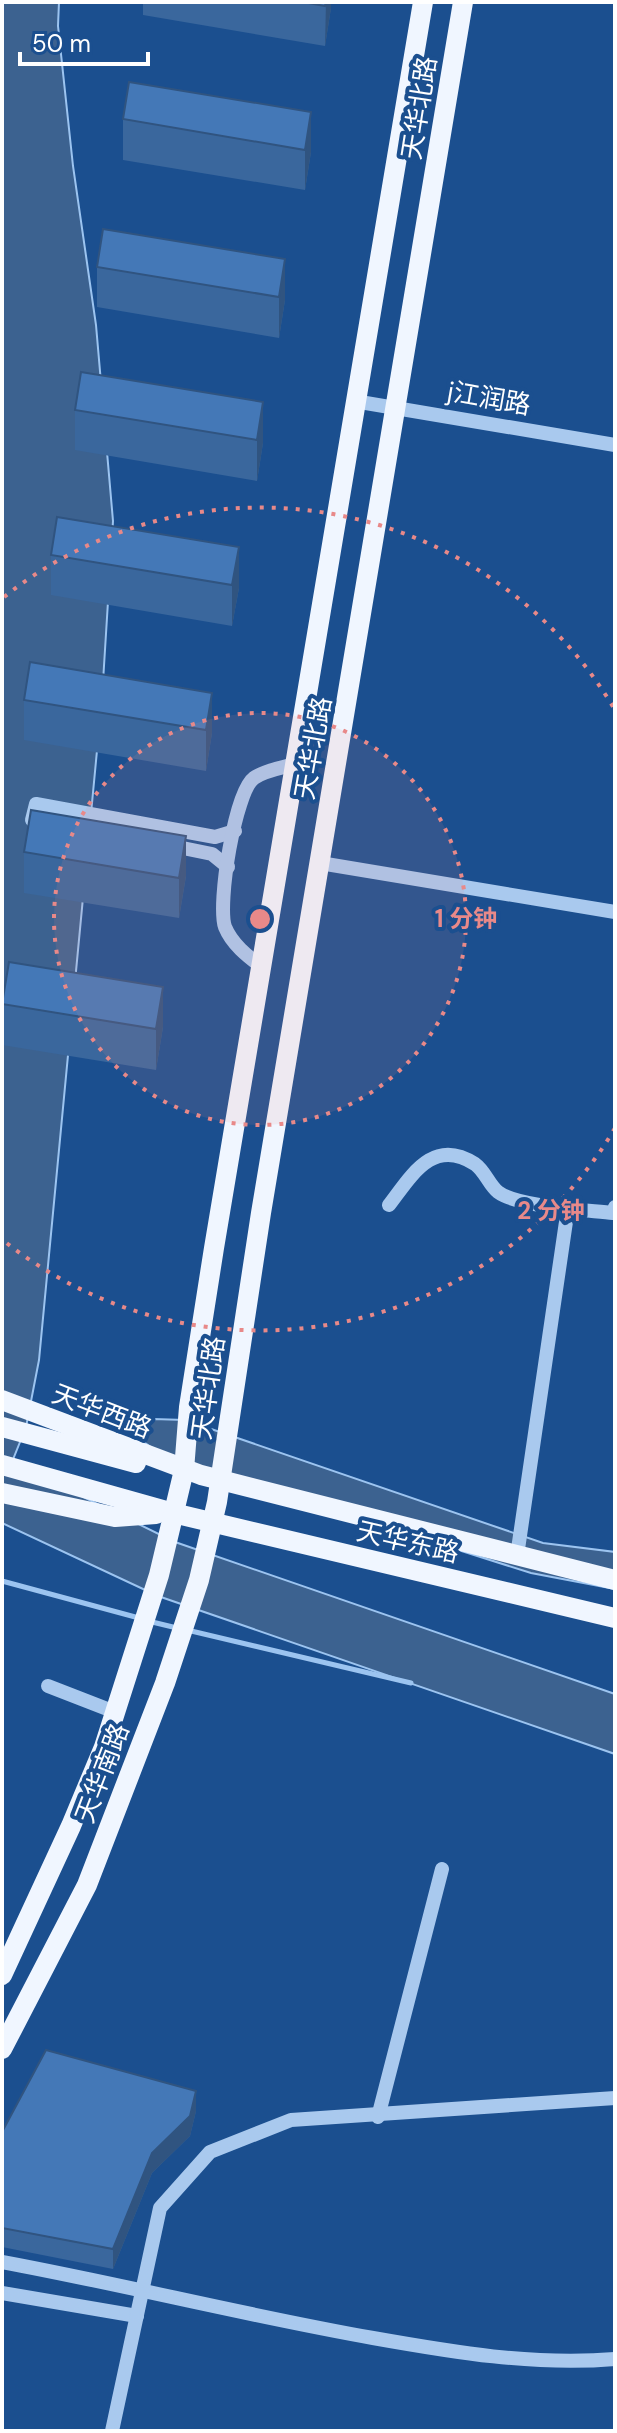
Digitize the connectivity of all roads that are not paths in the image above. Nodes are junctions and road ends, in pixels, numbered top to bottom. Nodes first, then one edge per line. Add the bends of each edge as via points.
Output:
1 (423, 2) edge
2 (463, 2) edge
3 (354, 401) junction
4 (397, 406) junction
5 (615, 445) edge
6 (295, 764) junction
7 (62, 825) edge
8 (235, 831) junction
9 (150, 842) edge
10 (320, 863) junction
11 (228, 867) junction
12 (615, 912) edge
13 (262, 967) junction
14 (389, 1205) dead end
15 (615, 1207) edge
16 (568, 1208) junction
17 (2, 1400) edge
18 (2, 1427) edge
19 (2, 1465) edge
20 (192, 1473) junction
21 (222, 1481) junction
22 (179, 1492) joint
23 (2, 1493) edge
24 (215, 1512) junction
25 (181, 1515) junction
26 (517, 1556) junction
27 (615, 1580) edge
28 (615, 1618) edge
29 (48, 1686) dead end
30 (115, 1712) junction
31 (442, 1869) dead end
32 (2, 1975) edge
33 (2, 2049) edge
34 (615, 2098) edge
35 (378, 2117) junction
36 (2, 2262) edge
37 (143, 2289) junction
38 (2, 2293) edge
39 (137, 2316) junction
40 (615, 2359) edge
41 (112, 2431) edge

1 - 3 main road, 天华北路
2 - 4 main road, 天华北路
3 - 4 street, j江润路
3 - 6 main road, 天华北路
4 - 5 street, j江润路
4 - 10 main road, 天华北路
6 - 8 street via 254,778 242,795
6 - 13 main road, 天华北路
7 - 8 street via 32,820 36,804 215,837
8 - 11 street
9 - 11 street via 212,854
10 - 12 street
10 - 21 main road, 天华北路
11 - 13 street via 224,925 242,952
13 - 20 main road, 天华北路 via 194,1378
14 - 16 street via 424,1161 453,1154 477,1165 499,1193
15 - 16 street via 613,1213
16 - 26 street
17 - 20 main road, 天华西路
18 - 20 main road, 天华西路 via 129,1462
19 - 25 main road
20 - 21 main road, 天华东路
20 - 22 main road, 天华北路
21 - 24 main road, 天华北路
21 - 26 main road, 天华东路
22 - 25 main road, 天华南路
23 - 25 main road via 115,1517
24 - 25 main road, 天华东路
24 - 28 main road, 天华东路
24 - 33 main road, 天华南路 via 165,1683 87,1885
25 - 30 main road, 天华南路
26 - 27 main road, 天华东路
29 - 30 street
30 - 32 main road, 天华南路 via 71,1826
31 - 35 street
34 - 35 street
35 - 37 street via 291,2120 210,2152 160,2208
36 - 37 street
37 - 39 street
37 - 40 street via 441,2350 571,2362
38 - 39 street
39 - 41 street

